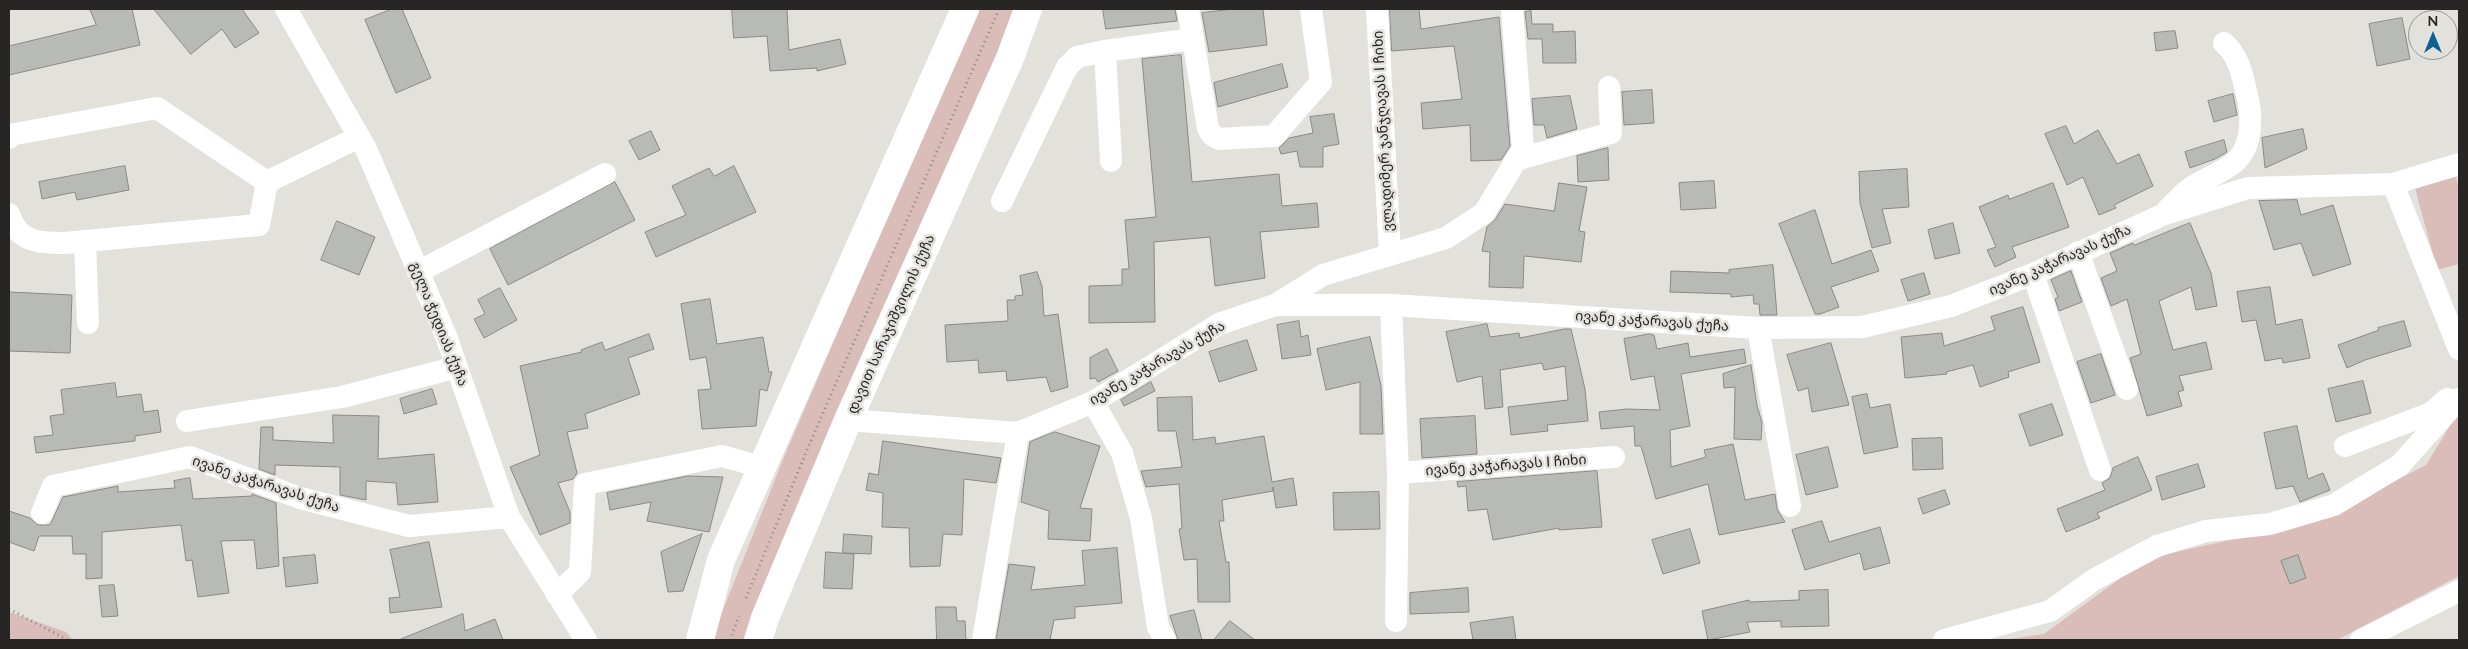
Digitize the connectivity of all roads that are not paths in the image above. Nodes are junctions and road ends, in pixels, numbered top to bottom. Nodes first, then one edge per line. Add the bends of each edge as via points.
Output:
1 (286, 9) edge
2 (965, 9) edge
3 (1028, 9) edge
4 (1188, 9) edge
5 (1311, 9) edge
6 (1377, 9) edge
7 (1512, 9) edge
8 (1193, 39) junction
9 (2224, 42) dead end
10 (1105, 51) junction
11 (1609, 87) dead end
12 (359, 137) junction
13 (9, 138) edge
14 (1516, 160) junction
15 (1111, 161) dead end
16 (2459, 164) edge
17 (605, 174) dead end
18 (267, 182) junction
19 (2393, 184) junction
20 (1002, 201) dead end
21 (9, 214) edge
22 (2162, 214) junction
23 (85, 241) junction
24 (2078, 252) junction
25 (1390, 254) junction
26 (418, 272) junction
27 (2033, 274) junction
28 (1276, 305) junction
29 (1391, 305) junction
30 (88, 323) dead end
31 (1758, 328) junction
32 (2459, 349) edge
33 (457, 367) junction
34 (2459, 387) edge
35 (2127, 389) dead end
36 (2459, 399) edge
37 (1093, 402) junction
38 (848, 420) junction
39 (187, 421) dead end
40 (1018, 433) junction
41 (2344, 446) dead end
42 (1614, 458) dead end
43 (762, 467) junction
44 (2100, 470) dead end
45 (1398, 473) junction
46 (1790, 506) dead end
47 (42, 513) dead end
48 (509, 517) junction
49 (2459, 591) edge
50 (557, 596) junction
51 (1396, 621) dead end
52 (586, 640) edge
53 (700, 640) edge
54 (758, 640) edge
55 (983, 640) edge
56 (1165, 640) edge
57 (1944, 640) edge
58 (2362, 640) edge

1 - 12 street, გელა ჭედიას ქუჩა
2 - 43 main road
3 - 38 main road, დავით სარაჯიშვილის ქუჩა via 1010,58
4 - 8 street
5 - 8 street via 1321,82 1274,136 1219,139 1212,135 1208,128
6 - 25 street, ვლადიმერ ჯანჯღავას I ჩიხი
7 - 14 street, ვლადიმერ ჯანჯღავას I ჩიხი via 1523,149
8 - 10 street
9 - 22 street via 2232,49 2241,70 2249,102 2250,127 2246,146 2236,161 2191,188
10 - 15 street
10 - 20 street via 1077,57 1066,67
11 - 14 street via 1611,133
12 - 18 street
12 - 26 street, გელა ჭედიას ქუჩა
13 - 18 street via 10,135 157,108
14 - 25 street, ვლადიმერ ჯანჯღავას I ჩიხი via 1484,213 1446,238
16 - 19 street, ივანე კაჭარავას ქუჩა
17 - 26 street
18 - 23 street via 259,225
19 - 22 street, ივანე კაჭარავას ქუჩა via 2248,188
19 - 32 street
21 - 23 street via 20,234 39,243
22 - 24 street, ივანე კაჭარავას ქუჩა
23 - 30 street
24 - 27 street, ივანე კაჭარავას ქუჩა
24 - 35 street
25 - 28 street, ვლადიმერ ჯანჯღავას I ჩიხი via 1323,275
26 - 33 street, გელა ჭედიას ქუჩა
27 - 31 street, ივანე კაჭარავას ქუჩა via 1951,306 1862,327
27 - 44 street
28 - 29 street, ივანე კაჭარავას ქუჩა
28 - 37 street, ივანე კაჭარავას ქუჩა via 1219,324
29 - 31 street, ივანე კაჭარავას ქუჩა
29 - 45 street
31 - 46 street
33 - 39 street via 342,397
33 - 48 street, გელა ჭედიას ქუჩა
34 - 41 street via 2431,413
36 - 57 street via 2400,465 2334,505 2270,524 2206,531 2157,546 2095,579 2050,611
37 - 40 street, ივანე კაჭარავას ქუჩა
37 - 56 street via 1122,453 1141,518 1158,626
38 - 40 street, ივანე კაჭარავას ქუჩა
38 - 54 main road, დავით სარაჯიშვილის ქუჩა
40 - 55 street
42 - 45 street, ივანე კაჭარავას I ჩიხი
43 - 50 street via 722,456 585,484 580,572
43 - 53 main road via 721,560
45 - 51 street
47 - 48 street, ივანე კაჭარავას ქუჩა via 53,486 190,458 300,498 409,526
48 - 50 street, გელა ჭედიას ქუჩა
49 - 58 street
50 - 52 street, გელა ჭედიას ქუჩა

